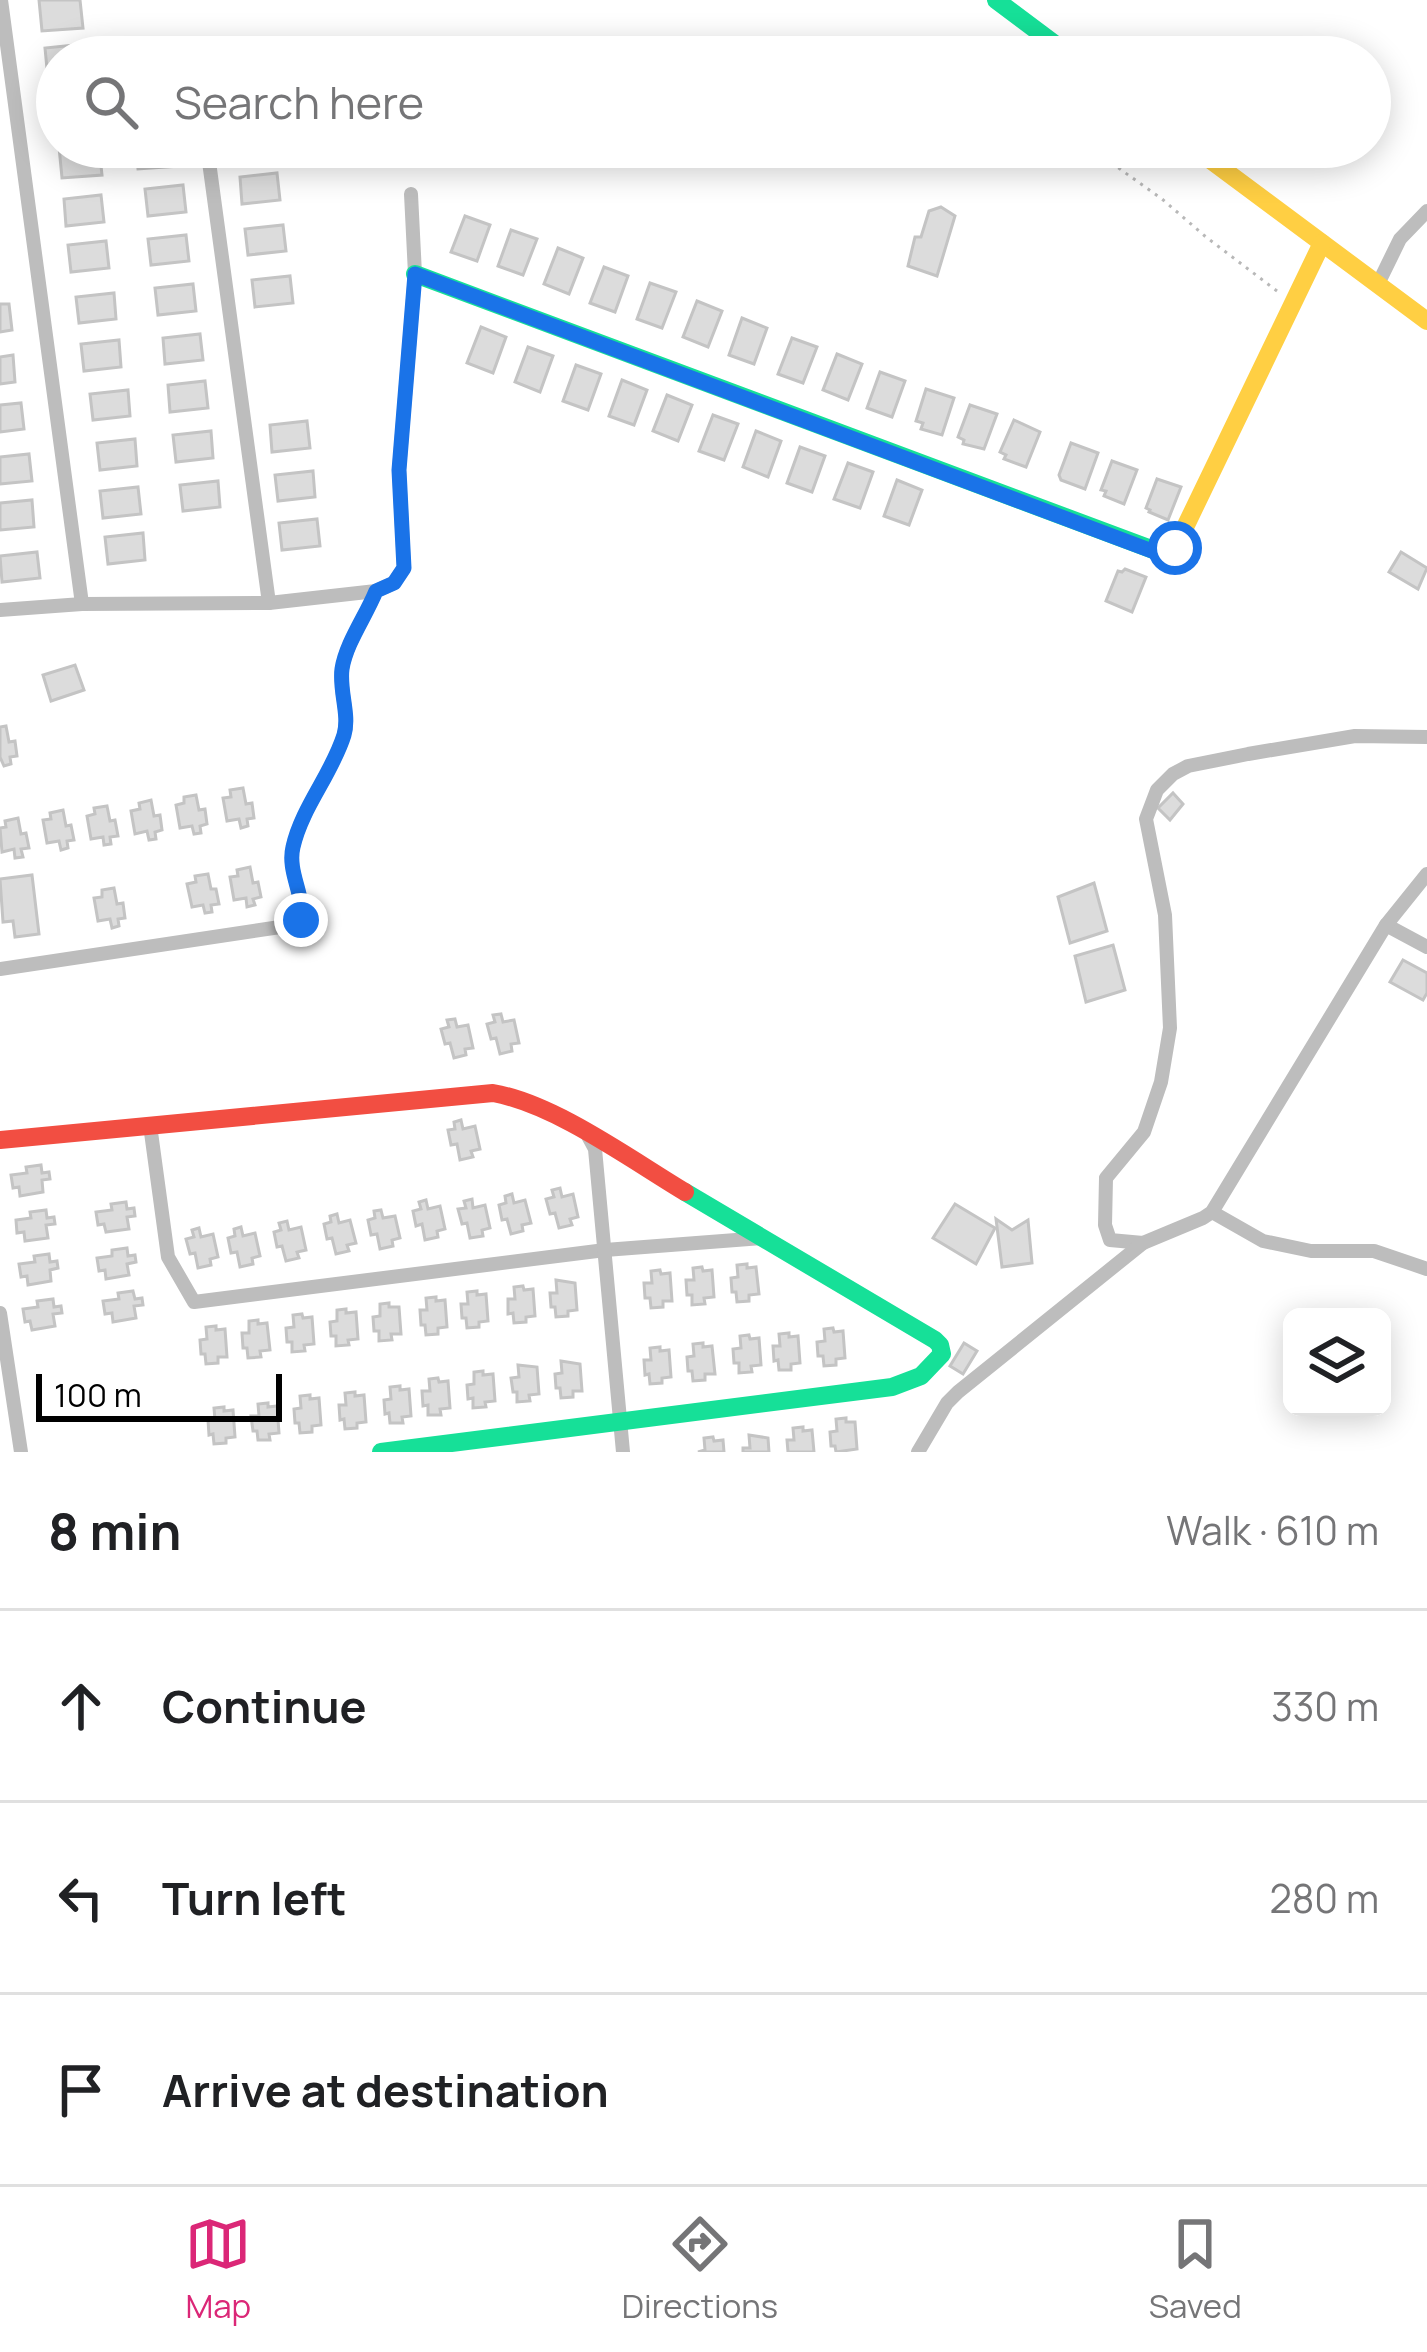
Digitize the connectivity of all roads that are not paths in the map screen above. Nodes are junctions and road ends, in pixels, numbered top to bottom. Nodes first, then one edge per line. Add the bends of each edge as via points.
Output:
1 (1, 0) edge
2 (996, 0) edge
3 (1044, 36) edge
4 (210, 168) edge
5 (1221, 168) edge
6 (411, 194) dead end
7 (1427, 211) edge
8 (1322, 243) junction
9 (415, 274) junction
10 (1378, 284) junction
11 (1427, 321) edge
12 (376, 591) junction
13 (269, 603) junction
14 (82, 604) junction
15 (0, 610) edge
16 (1427, 737) edge
17 (1427, 874) edge
18 (1386, 925) junction
19 (1427, 947) edge
20 (0, 969) edge
21 (150, 1125) junction
22 (588, 1136) junction
23 (0, 1140) edge
24 (1212, 1211) junction
25 (762, 1238) junction
26 (1143, 1243) junction
27 (605, 1250) junction
28 (1427, 1269) edge
29 (0, 1312) edge
30 (621, 1423) junction
31 (21, 1452) edge
32 (381, 1452) edge
33 (623, 1452) edge
34 (918, 1452) edge

1 - 14 street
2 - 3 street
4 - 13 street
5 - 8 street
6 - 9 street
7 - 10 street via 1400,239
8 - 9 street via 1168,555
8 - 10 street
9 - 12 street via 399,470 404,568
10 - 11 street
12 - 13 street
12 - 20 street via 342,666 346,728 291,850 301,920
13 - 14 street
14 - 15 street
16 - 26 street via 1355,736 1248,754 1189,766 1156,790 1147,819 1165,916 1170,1028 1144,1132 1106,1178 1110,1240
17 - 18 street
18 - 19 street
18 - 24 street
21 - 22 street via 493,1093
21 - 23 street
21 - 27 street via 168,1257 194,1303
22 - 25 street
22 - 27 street
24 - 26 street
24 - 28 street via 1263,1240 1375,1252
25 - 27 street
25 - 30 street via 935,1340 942,1354 928,1373 892,1387
26 - 34 street via 958,1392
27 - 30 street
29 - 31 street
30 - 32 street
30 - 33 street

